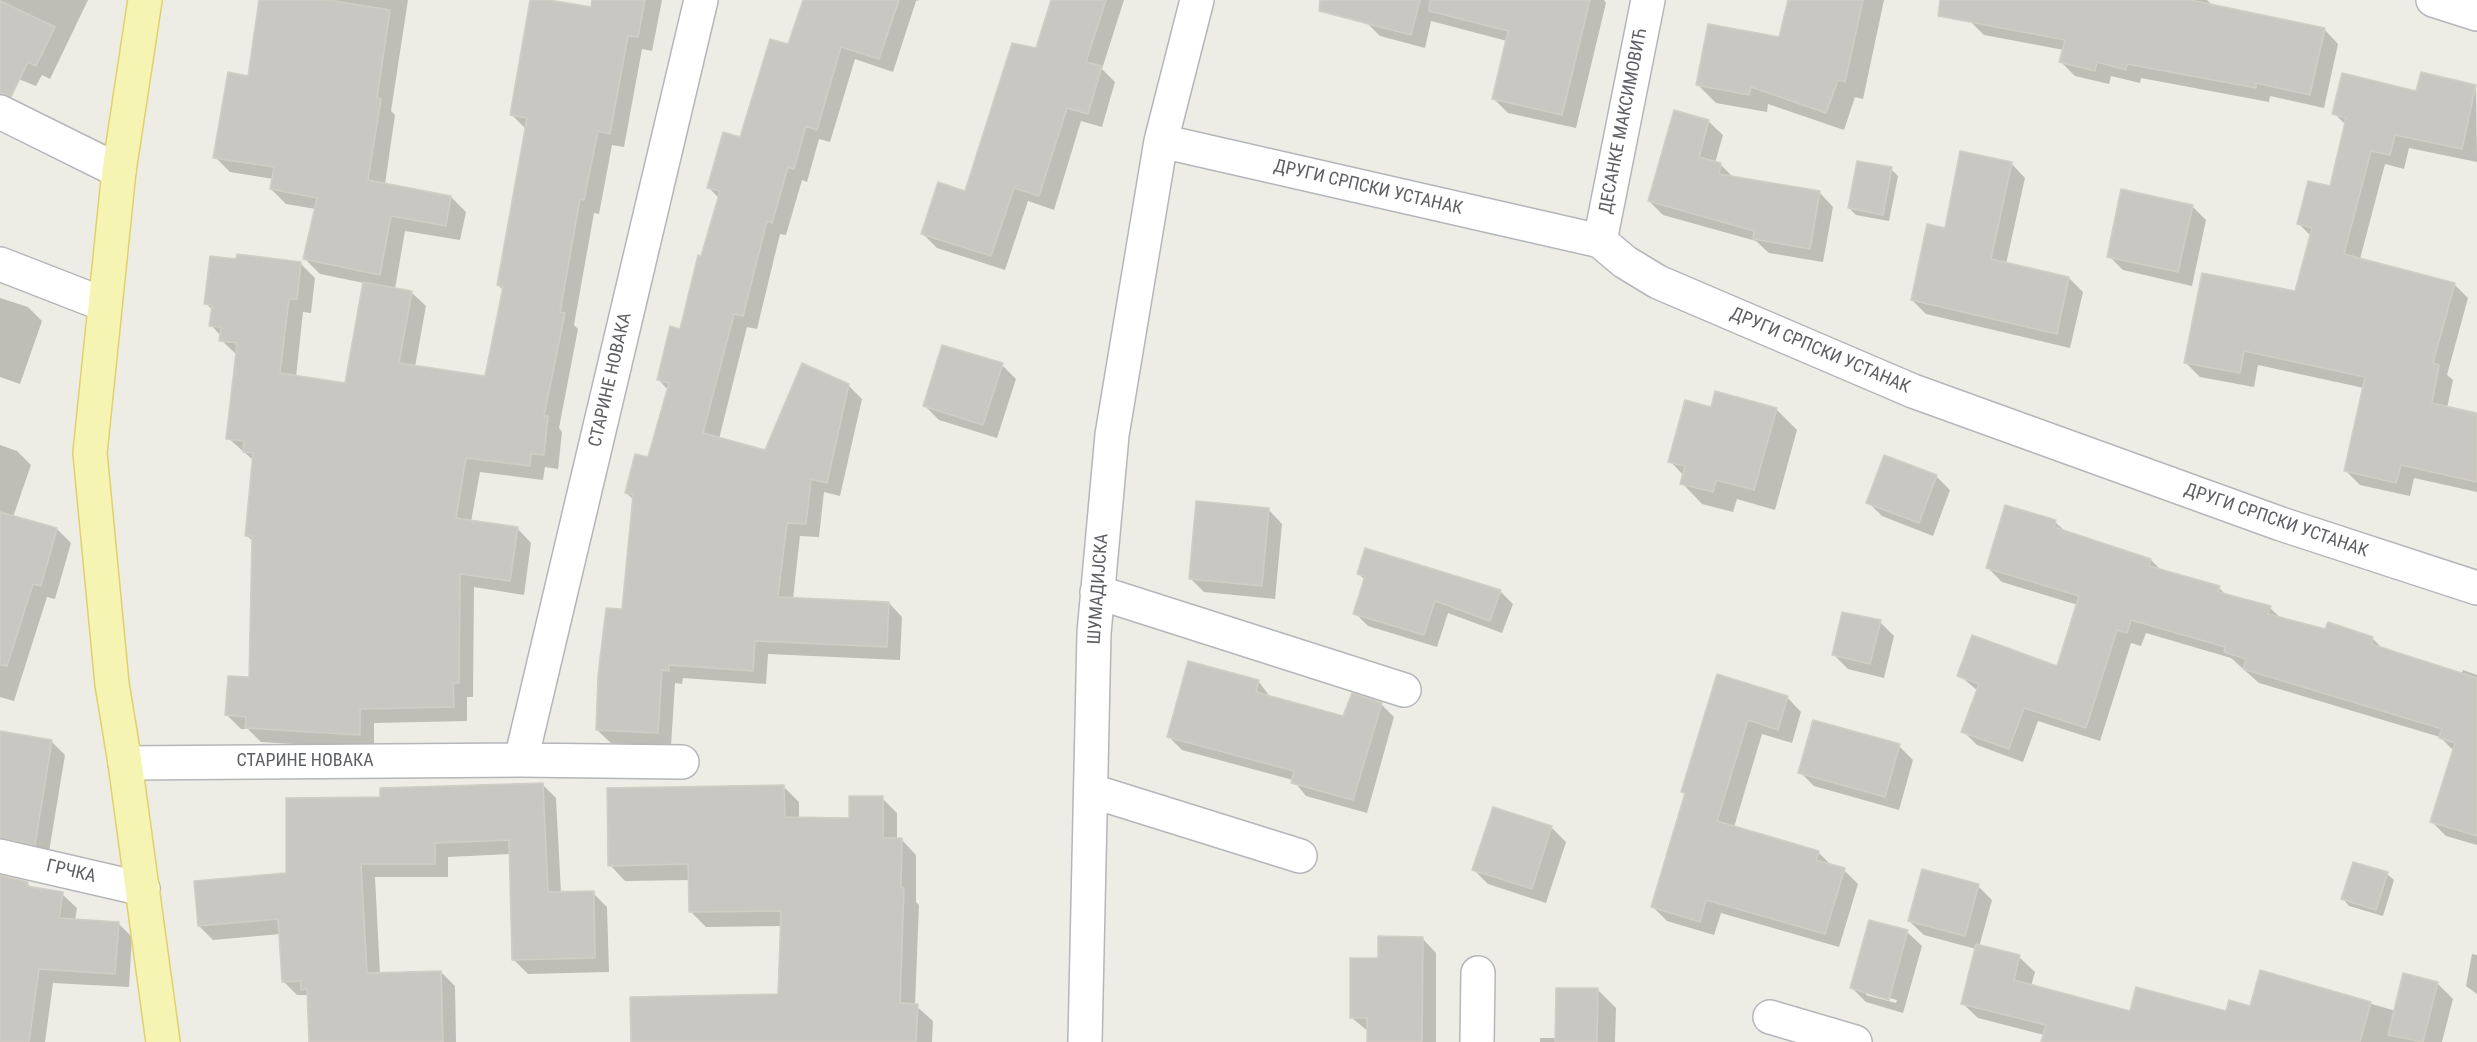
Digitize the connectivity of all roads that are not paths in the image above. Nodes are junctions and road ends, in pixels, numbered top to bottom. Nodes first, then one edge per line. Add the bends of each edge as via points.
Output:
1 (145, 0) edge
2 (701, 0) edge
3 (1197, 0) edge
4 (1648, 0) edge
5 (2433, 0) edge
6 (2477, 15) edge
7 (0, 112) edge
8 (1161, 141) junction
9 (119, 171) junction
10 (1600, 241) junction
11 (0, 264) edge
12 (103, 304) junction
13 (2477, 588) edge
14 (1097, 592) junction
15 (1404, 690) dead end
16 (520, 760) junction
17 (682, 762) dead end
18 (125, 763) junction
19 (1092, 791) junction
20 (0, 856) edge
21 (1300, 856) dead end
22 (143, 889) junction
23 (1478, 973) dead end
24 (1770, 1017) dead end
25 (163, 1042) edge
26 (1085, 1042) edge
27 (1477, 1042) edge
28 (1855, 1042) edge

1 - 9 main road
2 - 16 street, СТАРИНЕ НОВАКА
3 - 8 street, ШУМАДИЈСКА
4 - 10 street, ДЕСАНКЕ МАКСИМОВИЋ
5 - 6 street
7 - 9 street
8 - 10 street, ДРУГИ СРПСКИ УСТАНАК
8 - 14 street, ШУМАДИЈСКА via 1112,435
9 - 12 main road
10 - 13 street, ДРУГИ СРПСКИ УСТАНАК via 1658,282 1913,391 2281,524
11 - 12 street
12 - 18 main road via 90,453 111,684
14 - 15 street
14 - 19 street, ШУМАДИЈСКА
16 - 17 street, СТАРИНЕ НОВАКА
16 - 18 street, СТАРИНЕ НОВАКА
18 - 22 main road
19 - 21 street
19 - 26 street, ШУМАДИЈСКА
20 - 22 street, ГРЧКА
22 - 25 main road
23 - 27 street
24 - 28 street

